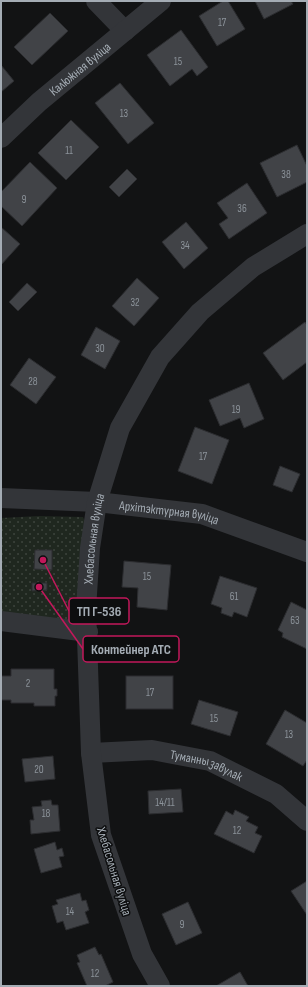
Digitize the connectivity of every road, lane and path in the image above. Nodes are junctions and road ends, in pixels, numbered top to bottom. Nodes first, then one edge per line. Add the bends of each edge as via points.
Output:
1 (96, 1) edge
2 (161, 1) edge
3 (125, 31) junction
4 (1, 138) edge
5 (307, 234) edge
6 (1, 498) edge
7 (97, 502) junction
8 (307, 552) edge
9 (1, 621) edge
10 (88, 632) junction
11 (91, 753) junction
12 (307, 821) edge
13 (160, 986) edge

1 - 3 street
2 - 3 street, Калюжная вуліца
3 - 4 street, Калюжная вуліца via 39,102
5 - 7 street, Хлебасольная вуліца via 253,267 200,312 160,357 120,428
6 - 7 street, Архітэктурная вуліца
7 - 8 street, Архітэктурная вуліца via 202,514
7 - 10 street, Хлебасольная вуліца via 90,548 86,609
9 - 10 street
10 - 11 street, Хлебасольная вуліца
11 - 12 street, Туманны завулак via 152,750 210,760 276,794
11 - 13 street, Хлебасольная вуліца via 101,835 142,954

